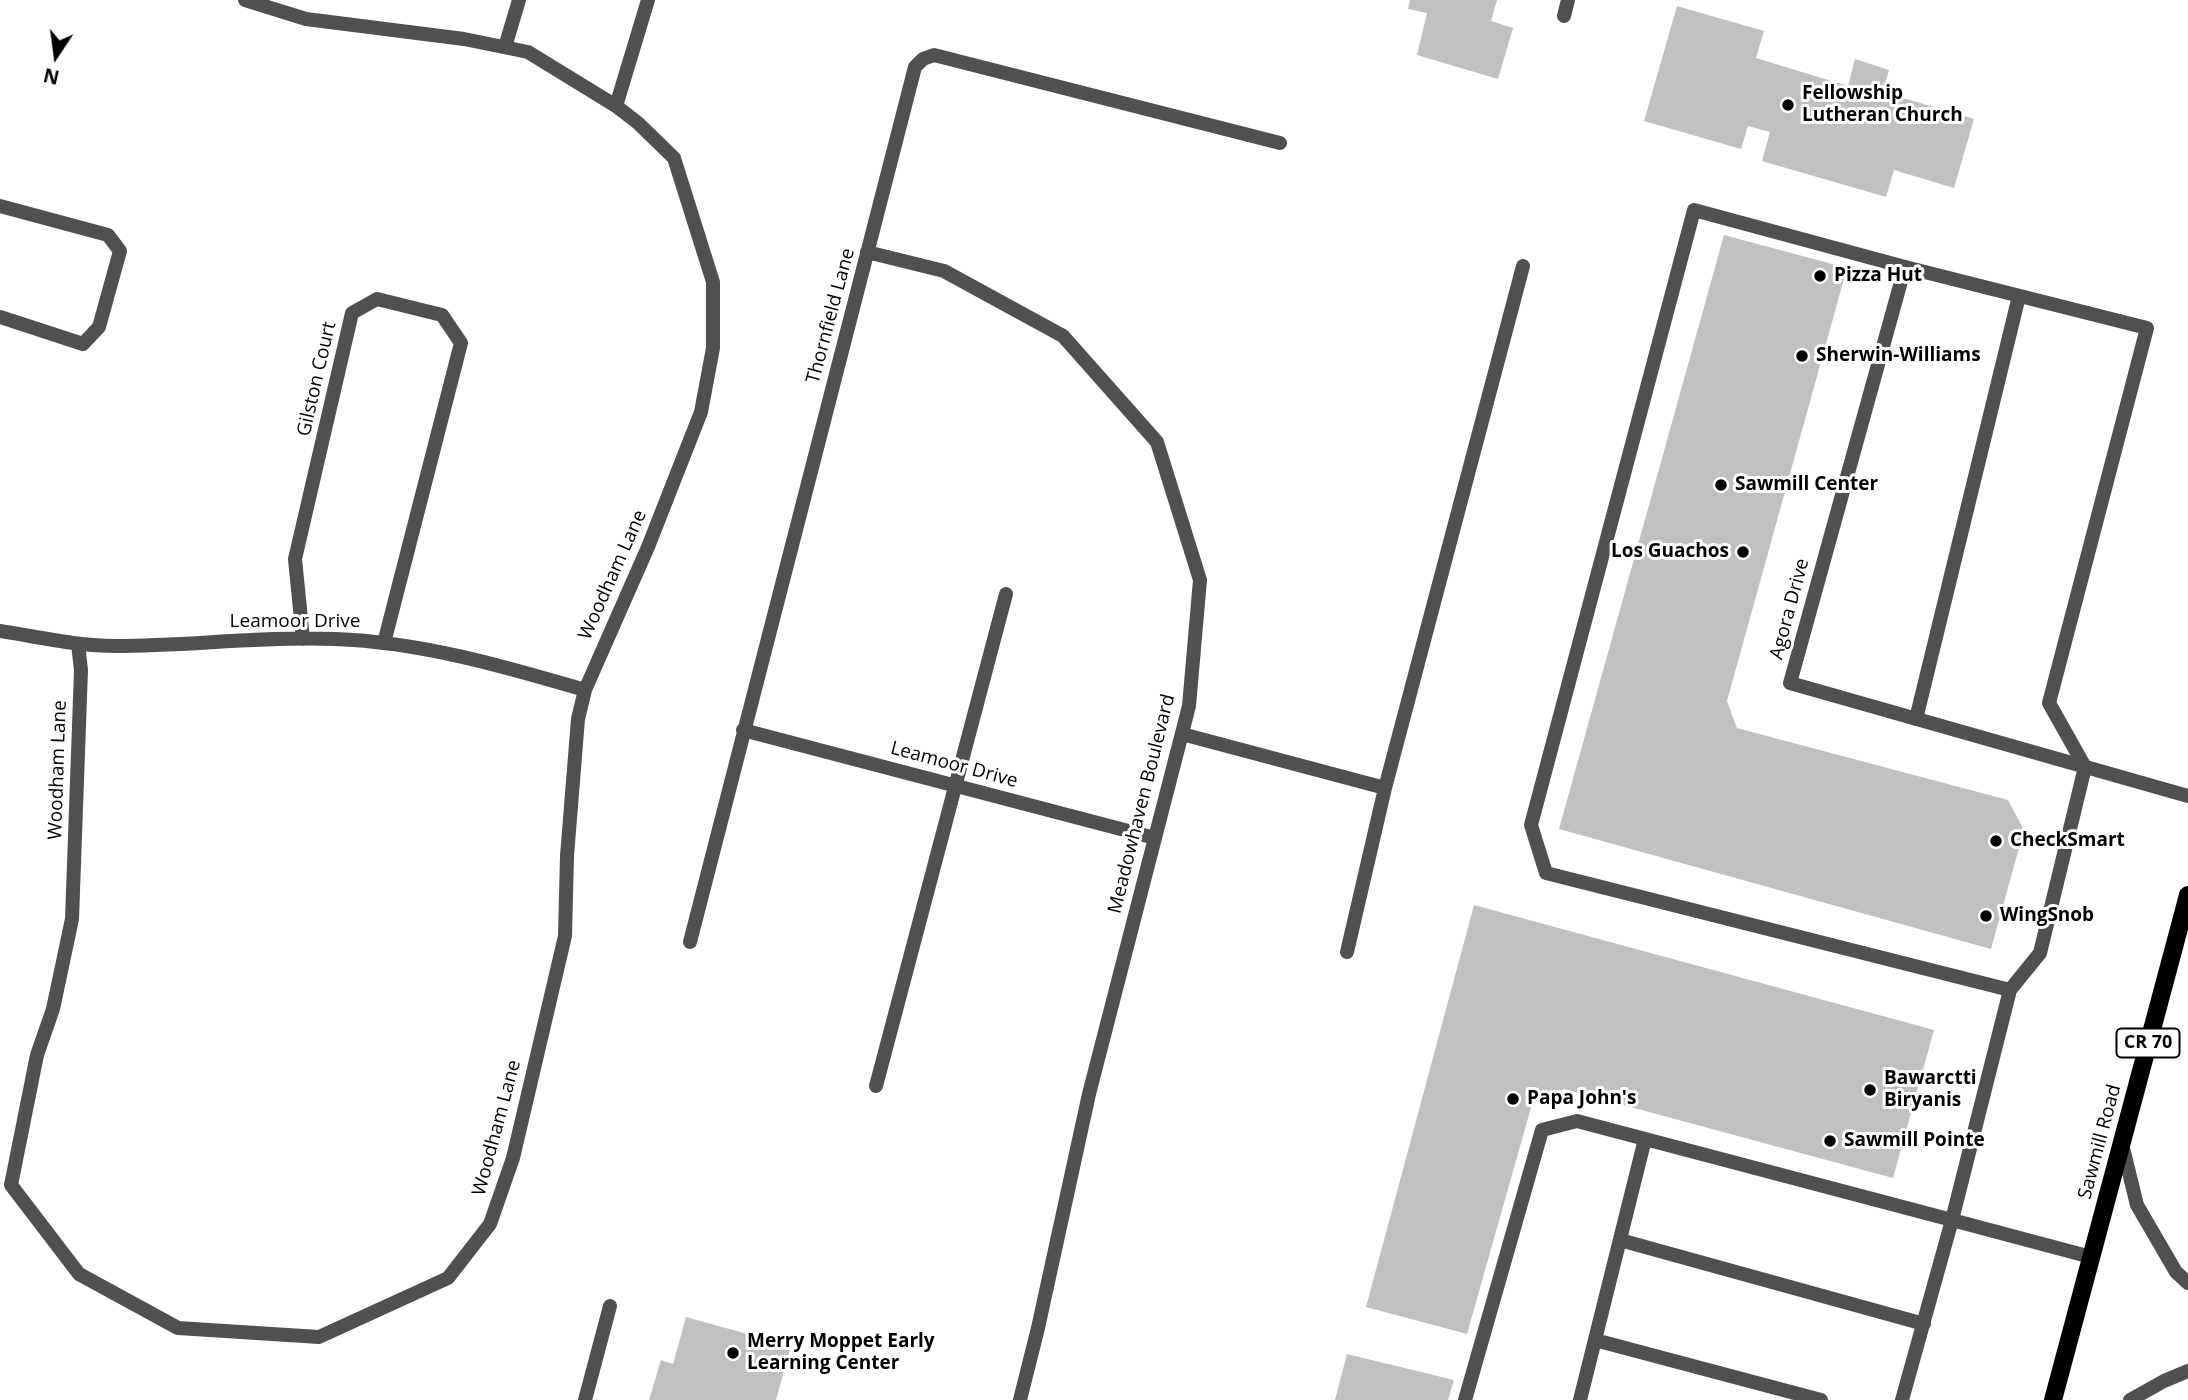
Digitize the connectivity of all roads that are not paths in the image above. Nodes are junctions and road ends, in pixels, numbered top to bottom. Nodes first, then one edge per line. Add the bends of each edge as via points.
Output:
1 (244, 0) edge
2 (519, 0) edge
3 (648, 0) edge
4 (1568, 0) edge
5 (1564, 16) dead end
6 (506, 47) junction
7 (615, 106) junction
8 (1280, 142) dead end
9 (0, 206) edge
10 (867, 252) junction
11 (1523, 266) dead end
12 (1905, 267) junction
13 (2020, 296) junction
14 (0, 317) edge
15 (1006, 594) dead end
16 (0, 631) edge
17 (303, 639) junction
18 (384, 643) junction
19 (78, 644) junction
20 (585, 690) junction
21 (1916, 719) junction
22 (743, 730) junction
23 (1182, 734) junction
24 (2085, 767) junction
25 (956, 786) junction
26 (1385, 788) junction
27 (2188, 796) edge
28 (1155, 838) junction
29 (2188, 895) edge
30 (690, 942) dead end
31 (1347, 952) dead end
32 (2011, 990) junction
33 (876, 1086) dead end
34 (1646, 1139) junction
35 (2122, 1143) junction
36 (1952, 1220) junction
37 (1620, 1240) junction
38 (2091, 1257) junction
39 (2188, 1283) edge
40 (610, 1306) dead end
41 (1924, 1324) junction
42 (1595, 1340) junction
43 (2188, 1371) edge
44 (585, 1400) edge
45 (1020, 1400) edge
46 (1465, 1400) edge
47 (1580, 1400) edge
48 (1821, 1400) edge
49 (1902, 1400) edge
50 (2053, 1400) edge
51 (2130, 1400) edge

1 - 6 street, Woodham Lane via 306,19
2 - 6 street
3 - 7 street
4 - 5 street
6 - 7 street, Woodham Lane via 528,52
7 - 20 street, Woodham Lane via 674,158 713,282 713,348 701,412
8 - 10 street, Thornfield Lane via 934,55 915,67
9 - 14 street via 108,235 120,251 99,327 83,344
10 - 22 street, Thornfield Lane
10 - 23 street, Meadowhaven Boulevard via 944,271 1063,336 1157,442 1200,580 1189,706
11 - 26 street
12 - 13 street
12 - 21 street, Agora Drive via 1790,683
12 - 32 street via 1694,210 1531,825 1546,873
13 - 21 street
13 - 24 street via 2147,328 2049,703
15 - 25 street
16 - 19 street, Leamoor Drive
17 - 18 street, Leamoor Drive
17 - 18 street, Gilston Court via 295,559 352,313 377,299 442,315 461,343
17 - 19 street, Leamoor Drive
18 - 20 street, Leamoor Drive via 502,666
19 - 20 street, Woodham Lane via 81,670 72,919 53,1009 37,1055 11,1185 79,1274 178,1328 319,1338 448,1278 490,1224 513,1158 565,936 578,719
21 - 24 street, Agora Drive
22 - 25 street, Leamoor Drive
22 - 30 street, Thornfield Lane
23 - 26 street
23 - 28 street, Meadowhaven Boulevard
24 - 27 street, Agora Drive
24 - 32 street via 2040,953
25 - 28 street, Leamoor Drive
25 - 33 street
26 - 31 street
28 - 45 street, Meadowhaven Boulevard via 1089,1094
29 - 35 main road, Sawmill Road / CR 70
32 - 36 street
34 - 36 street
34 - 37 street
34 - 46 street via 1577,1121 1542,1130
35 - 38 main road, Sawmill Road / CR 70
35 - 39 street via 2137,1205 2176,1272
36 - 38 street
36 - 41 street
37 - 41 street
37 - 42 street
38 - 50 main road, Sawmill Road / CR 70
40 - 44 street
41 - 49 street
42 - 47 street
42 - 48 street
43 - 51 street

